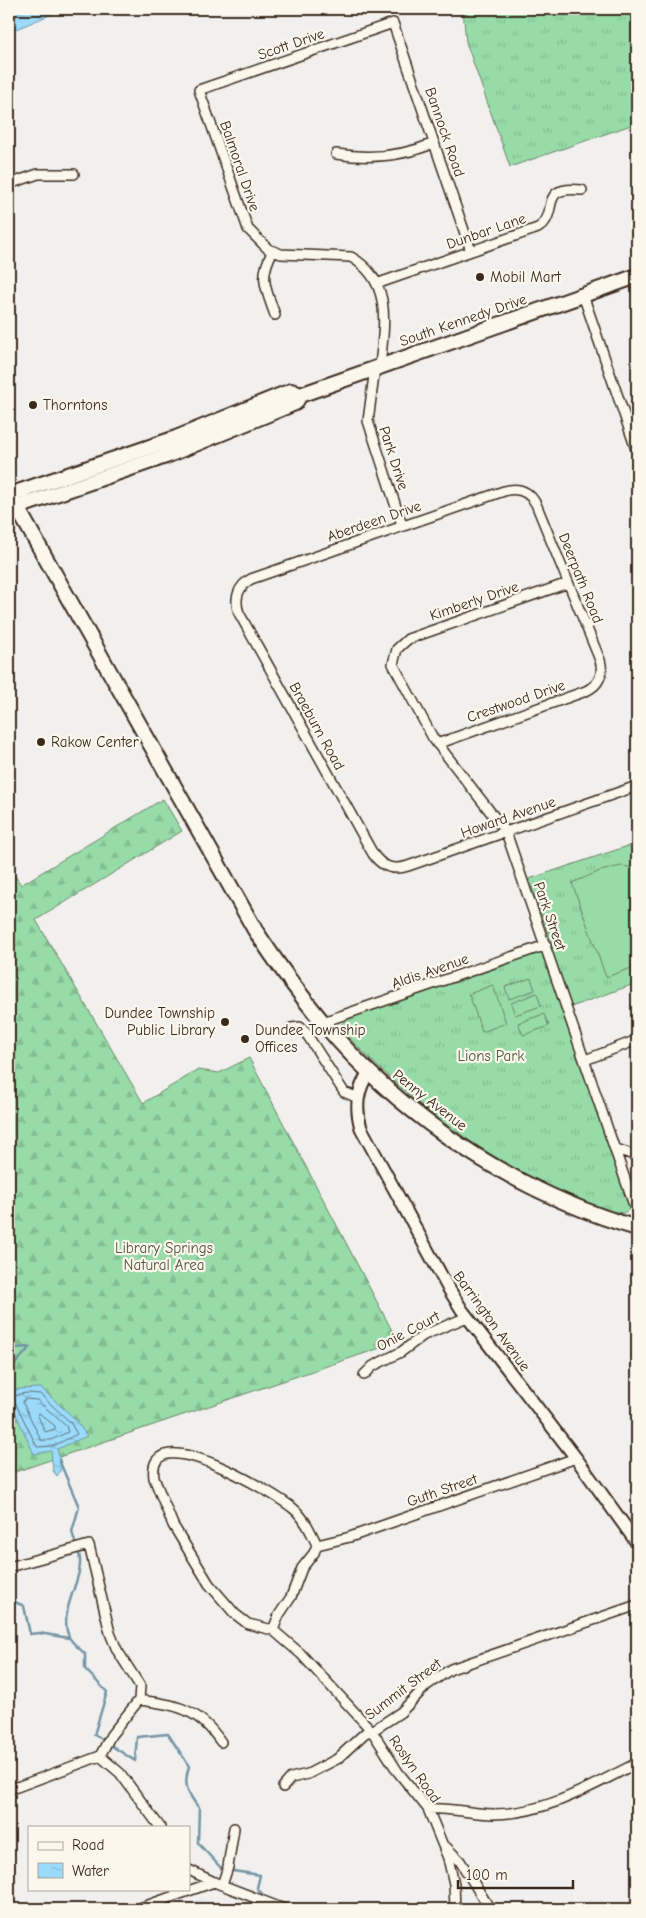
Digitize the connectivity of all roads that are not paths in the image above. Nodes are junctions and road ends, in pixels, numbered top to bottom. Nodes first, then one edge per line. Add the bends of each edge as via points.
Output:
1 (393, 23) joint
2 (199, 90) joint
3 (434, 143) junction
4 (336, 154) dead end
5 (74, 174) dead end
6 (9, 184) edge
7 (582, 190) dead end
8 (273, 251) junction
9 (471, 251) junction
10 (637, 276) edge
11 (379, 283) junction
12 (583, 295) junction
13 (275, 315) dead end
14 (378, 367) junction
15 (300, 395) junction
16 (637, 449) edge
17 (526, 492) joint
18 (9, 494) edge
19 (13, 509) edge
20 (402, 525) junction
21 (568, 583) junction
22 (238, 593) joint
23 (395, 652) joint
24 (600, 678) joint
25 (438, 744) junction
26 (637, 786) edge
27 (506, 832) junction
28 (386, 866) joint
29 (546, 945) junction
30 (324, 1022) junction
31 (291, 1028) dead end
32 (637, 1040) edge
33 (585, 1060) junction
34 (369, 1072) junction
35 (358, 1098) junction
36 (616, 1149) junction
37 (637, 1156) edge
38 (637, 1214) edge
39 (637, 1228) edge
40 (468, 1317) junction
41 (364, 1375) dead end
42 (576, 1458) junction
43 (637, 1543) edge
44 (317, 1545) junction
45 (9, 1567) edge
46 (637, 1605) edge
47 (273, 1630) junction
48 (138, 1700) junction
49 (372, 1732) junction
50 (221, 1742) dead end
51 (100, 1756) junction
52 (637, 1763) edge
53 (283, 1787) dead end
54 (9, 1790) edge
55 (428, 1809) junction
56 (159, 1826) edge
57 (234, 1828) dead end
58 (443, 1843) junction
59 (190, 1870) edge
60 (218, 1883) junction
61 (137, 1909) edge
62 (284, 1909) edge
63 (455, 1909) edge
64 (490, 1909) edge

1 - 2 street, Scott Drive
1 - 3 street, Bannock Road
2 - 8 street, Balmoral Drive via 248,229
3 - 4 street via 378,157
3 - 9 street, Bannock Road
5 - 6 street via 38,174
7 - 9 street, Dunbar Lane via 568,188 554,195 547,219 538,228
8 - 11 street via 351,258 361,263
8 - 13 street via 265,265 263,280
9 - 11 street, Dunbar Lane
10 - 12 main road, South Kennedy Drive
11 - 14 street via 384,323
12 - 14 main road, South Kennedy Drive
12 - 16 street
14 - 15 main road, South Kennedy Drive
14 - 20 street, Park Drive via 368,421
15 - 18 main road, South Kennedy Drive via 291,391 176,438
15 - 19 main road, South Kennedy Drive via 294,403 215,436
17 - 20 street, Aberdeen Drive via 509,490
17 - 21 street, Deerpath Road via 536,504
18 - 19 main road, Penny Avenue
19 - 30 main road, Penny Avenue via 255,930 284,973
20 - 22 street, Aberdeen Drive via 251,579
21 - 23 street, Kimberly Drive via 408,639
21 - 24 street, Deerpath Road via 600,660
22 - 28 street, Braeburn Road via 240,616 373,854
23 - 25 street, Park Street via 395,671
24 - 25 street, Crestwood Drive via 586,691
25 - 27 street, Park Street
26 - 27 street, Howard Avenue
27 - 28 street, Howard Avenue via 405,867
27 - 29 street, Park Street
29 - 30 street, Aldis Avenue
29 - 33 street, Park Street
30 - 34 main road, Penny Avenue
31 - 35 street via 303,1029 344,1092
32 - 33 street
33 - 36 street, Park Street
34 - 35 street, Barrington Avenue
34 - 39 main road, Penny Avenue via 440,1130 496,1168 566,1203
35 - 40 street, Barrington Avenue via 357,1113 364,1136 447,1286
36 - 37 street
36 - 38 street, Park Street
40 - 41 street, Onie Court via 424,1335 401,1352 372,1366
40 - 42 street, Barrington Avenue
42 - 43 street, Barrington Avenue
42 - 44 street, Guth Street via 350,1537
44 - 47 street via 302,1568
44 - 47 street, Roslyn Road via 305,1521 286,1503 214,1463 179,1453 164,1455 156,1462 154,1478 172,1525 209,1584 248,1624
45 - 48 street via 89,1545 110,1633 140,1686
46 - 49 street, Summit Street via 451,1669 427,1684 401,1712
47 - 49 street, Roslyn Road via 301,1654
48 - 50 street via 170,1704 191,1711
48 - 51 street via 111,1734
49 - 53 street, Summit Street via 358,1738 325,1767 291,1778
49 - 55 street, Roslyn Road
51 - 54 street
51 - 56 street via 125,1779
52 - 55 street via 574,1796 532,1810 492,1814
55 - 58 street, Roslyn Road
57 - 60 street via 228,1867
58 - 63 street, Roslyn Road via 454,1884
58 - 64 street, Roslyn Road via 460,1862
59 - 60 street
60 - 61 street
60 - 62 street

